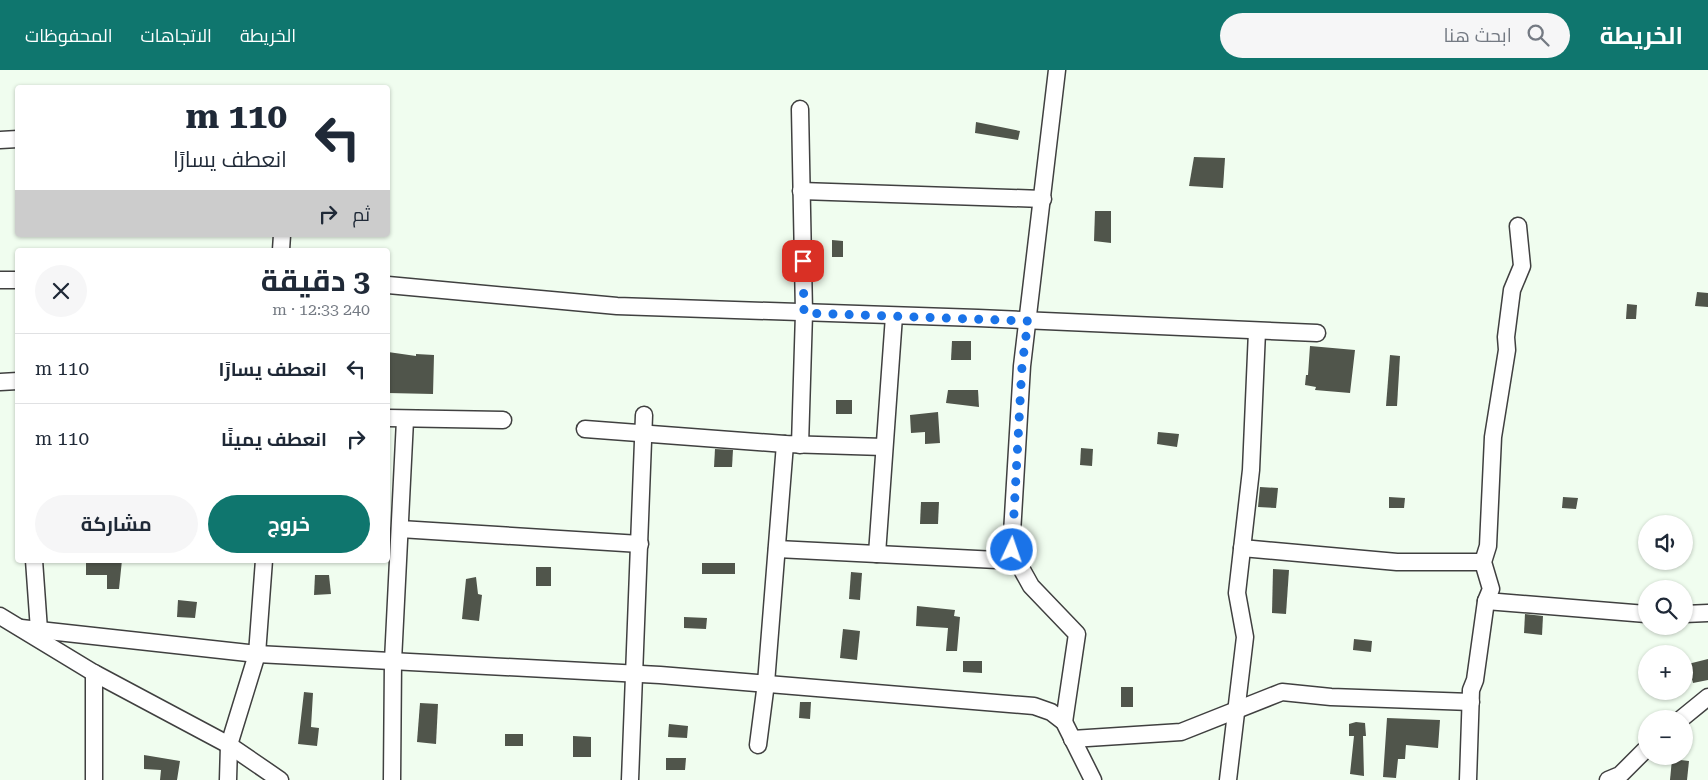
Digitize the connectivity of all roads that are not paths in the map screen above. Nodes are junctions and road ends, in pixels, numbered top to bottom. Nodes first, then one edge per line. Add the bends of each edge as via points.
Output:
1 (1057, 70) edge
2 (800, 109) dead end
3 (15, 139) edge
4 (0, 140) edge
5 (801, 192) junction
6 (1042, 199) junction
7 (1518, 226) dead end
8 (0, 280) edge
9 (15, 280) edge
10 (390, 285) edge
11 (804, 313) junction
12 (894, 316) junction
13 (1028, 321) junction
14 (1257, 331) junction
15 (1317, 333) dead end
16 (15, 381) edge
17 (0, 382) edge
18 (644, 415) dead end
19 (390, 418) edge
20 (405, 420) junction
21 (503, 420) dead end
22 (585, 429) dead end
23 (644, 432) junction
24 (792, 445) junction
25 (884, 447) junction
26 (400, 529) junction
27 (640, 544) junction
28 (1242, 548) junction
29 (777, 549) junction
30 (877, 554) junction
31 (1017, 561) junction
32 (1483, 562) junction
33 (34, 563) edge
34 (264, 563) edge
35 (1486, 601) junction
36 (1638, 613) edge
37 (1708, 613) edge
38 (1693, 614) edge
39 (0, 616) edge
40 (21, 628) junction
41 (39, 630) junction
42 (257, 654) junction
43 (393, 661) junction
44 (94, 673) junction
45 (636, 674) junction
46 (766, 683) junction
47 (1708, 697) edge
48 (1471, 702) junction
49 (1692, 710) edge
50 (1235, 712) junction
51 (1064, 722) junction
52 (1072, 739) junction
53 (229, 745) junction
54 (758, 745) dead end
55 (1638, 757) edge
56 (94, 780) edge
57 (228, 780) edge
58 (280, 780) edge
59 (392, 780) edge
60 (630, 780) edge
61 (1093, 780) edge
62 (1228, 780) edge
63 (1468, 780) edge
64 (1608, 780) edge

1 - 6 street
2 - 5 street
3 - 4 street
5 - 6 street
5 - 11 street
6 - 13 street
7 - 32 street via 1522,266 1512,290 1507,350 1493,436 1488,546
8 - 9 street
10 - 11 street via 617,306
11 - 12 street
11 - 24 street
12 - 13 street
12 - 25 street
13 - 14 street
13 - 31 street via 1022,366 1012,550
14 - 15 street
14 - 28 street via 1251,470
16 - 17 street
18 - 23 street
19 - 20 street
20 - 21 street
20 - 26 street
22 - 23 street
23 - 24 street
23 - 27 street
24 - 25 street
24 - 29 street
25 - 30 street
26 - 27 street
26 - 43 street
27 - 45 street
28 - 32 street via 1397,562
28 - 50 street via 1237,593 1245,637
29 - 30 street
29 - 46 street
30 - 31 street
31 - 51 street via 1031,586 1077,634
32 - 35 street via 1491,588
33 - 41 street
34 - 42 street
35 - 36 street
35 - 48 street
37 - 38 street
39 - 40 street
40 - 41 street
40 - 44 street
41 - 42 street
42 - 43 street
42 - 53 street
43 - 45 street
43 - 59 street
44 - 53 street
44 - 56 street
45 - 46 street
45 - 60 street
46 - 51 street via 1034,706 1051,712
46 - 54 street
47 - 49 street
48 - 50 street via 1282,692
48 - 63 street
50 - 52 street via 1181,732
50 - 62 street
51 - 52 street
52 - 61 street
53 - 57 street
53 - 58 street
55 - 64 street via 1620,775

